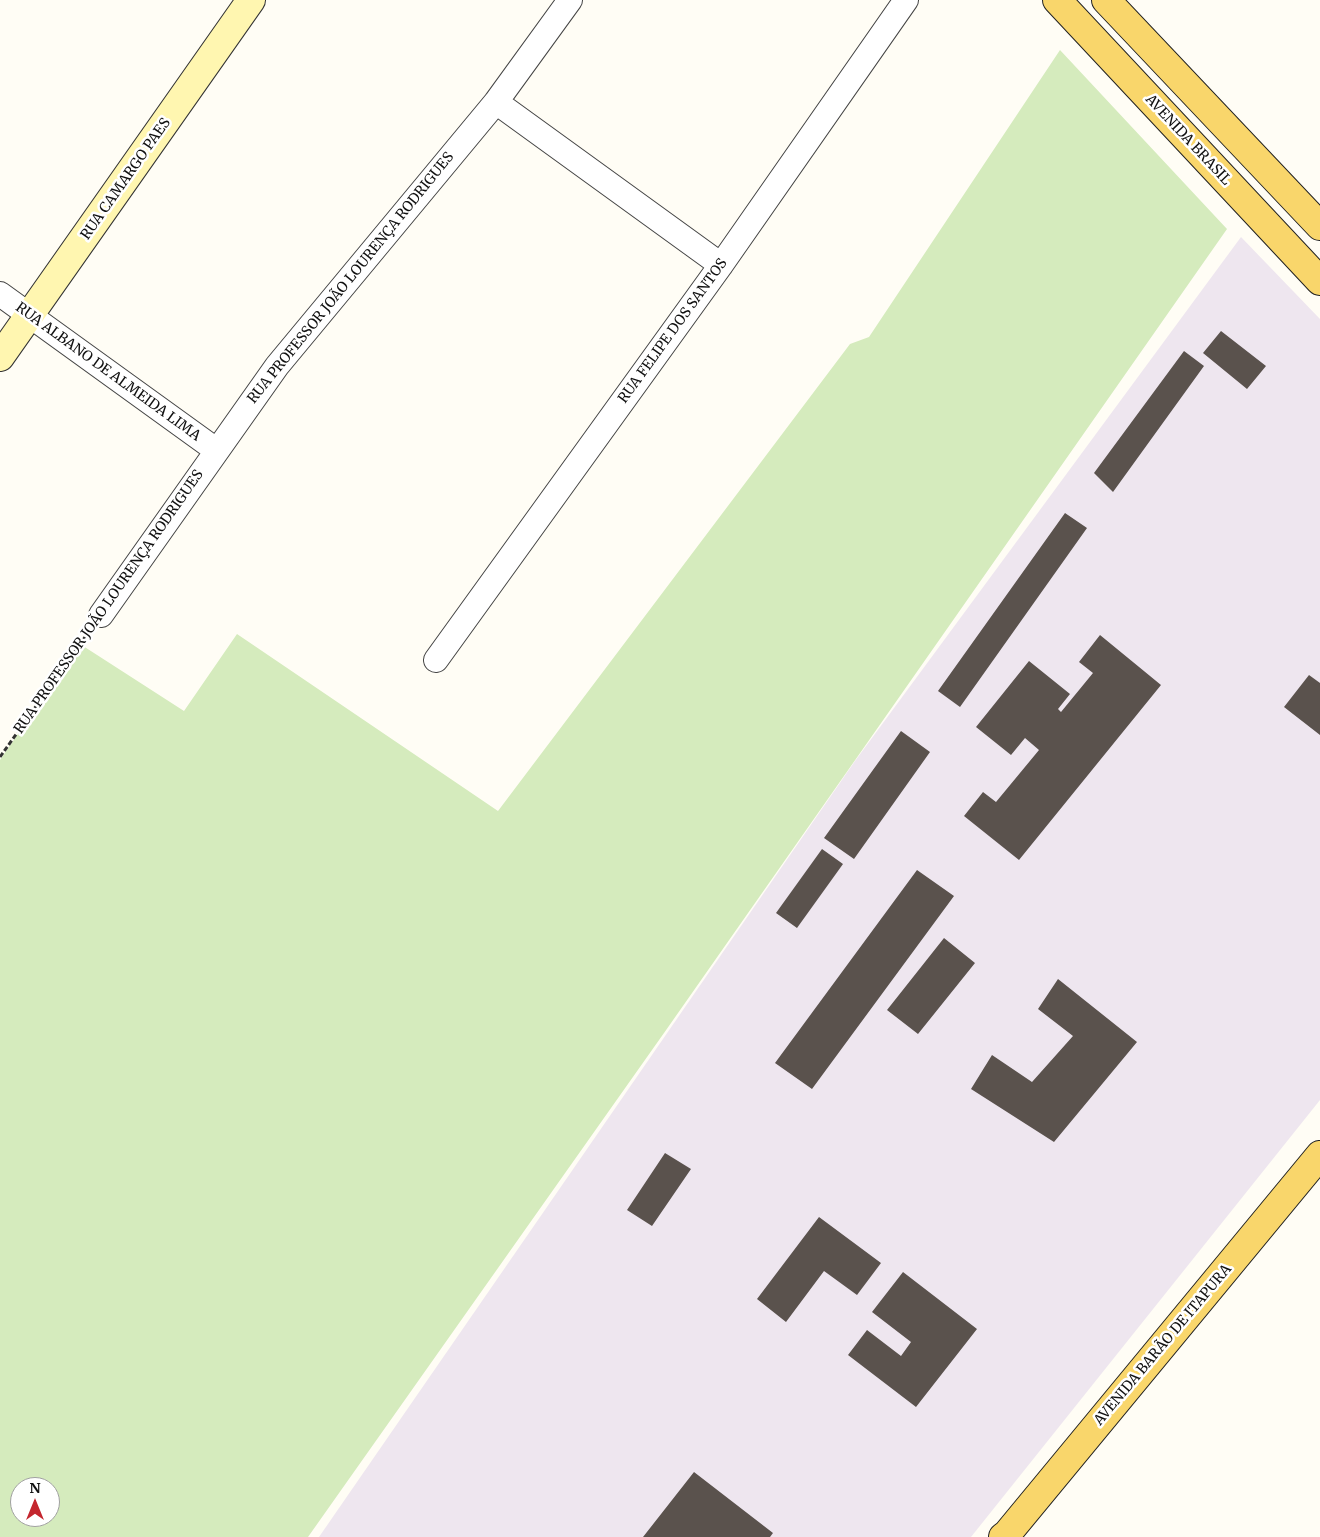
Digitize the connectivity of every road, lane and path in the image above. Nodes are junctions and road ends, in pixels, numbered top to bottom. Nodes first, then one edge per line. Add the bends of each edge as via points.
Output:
1 (251, 0) edge
2 (570, 0) edge
3 (906, 0) edge
4 (1057, 0) edge
5 (1106, 0) edge
6 (496, 102) junction
7 (1320, 226) edge
8 (721, 265) junction
9 (1320, 281) edge
10 (0, 294) edge
11 (30, 316) junction
12 (0, 357) edge
13 (216, 450) junction
14 (101, 615) joint
15 (436, 660) dead end
16 (0, 757) edge
17 (1320, 1155) edge
18 (1005, 1536) edge

1 - 11 street, RUA CAMARGO PAES
2 - 6 street, RUA PROFESSOR JOÃO LOURENÇA RODRIGUES
3 - 8 street, RUA FELIPE DOS SANTOS
4 - 9 main road, AVENIDA BRASIL
5 - 7 main road
6 - 8 street
6 - 13 street, RUA PROFESSOR JOÃO LOURENÇA RODRIGUES via 276,366
8 - 15 street, RUA FELIPE DOS SANTOS
10 - 11 street, RUA ALBANO DE ALMEIDA LIMA
11 - 12 street, RUA CAMARGO PAES
11 - 13 street, RUA ALBANO DE ALMEIDA LIMA
13 - 14 street, RUA PROFESSOR JOÃO LOURENÇA RODRIGUES
14 - 16 path, RUA PROFESSOR JOÃO LOURENÇA RODRIGUES
17 - 18 main road, AVENIDA BARÃO DE ITAPURA

